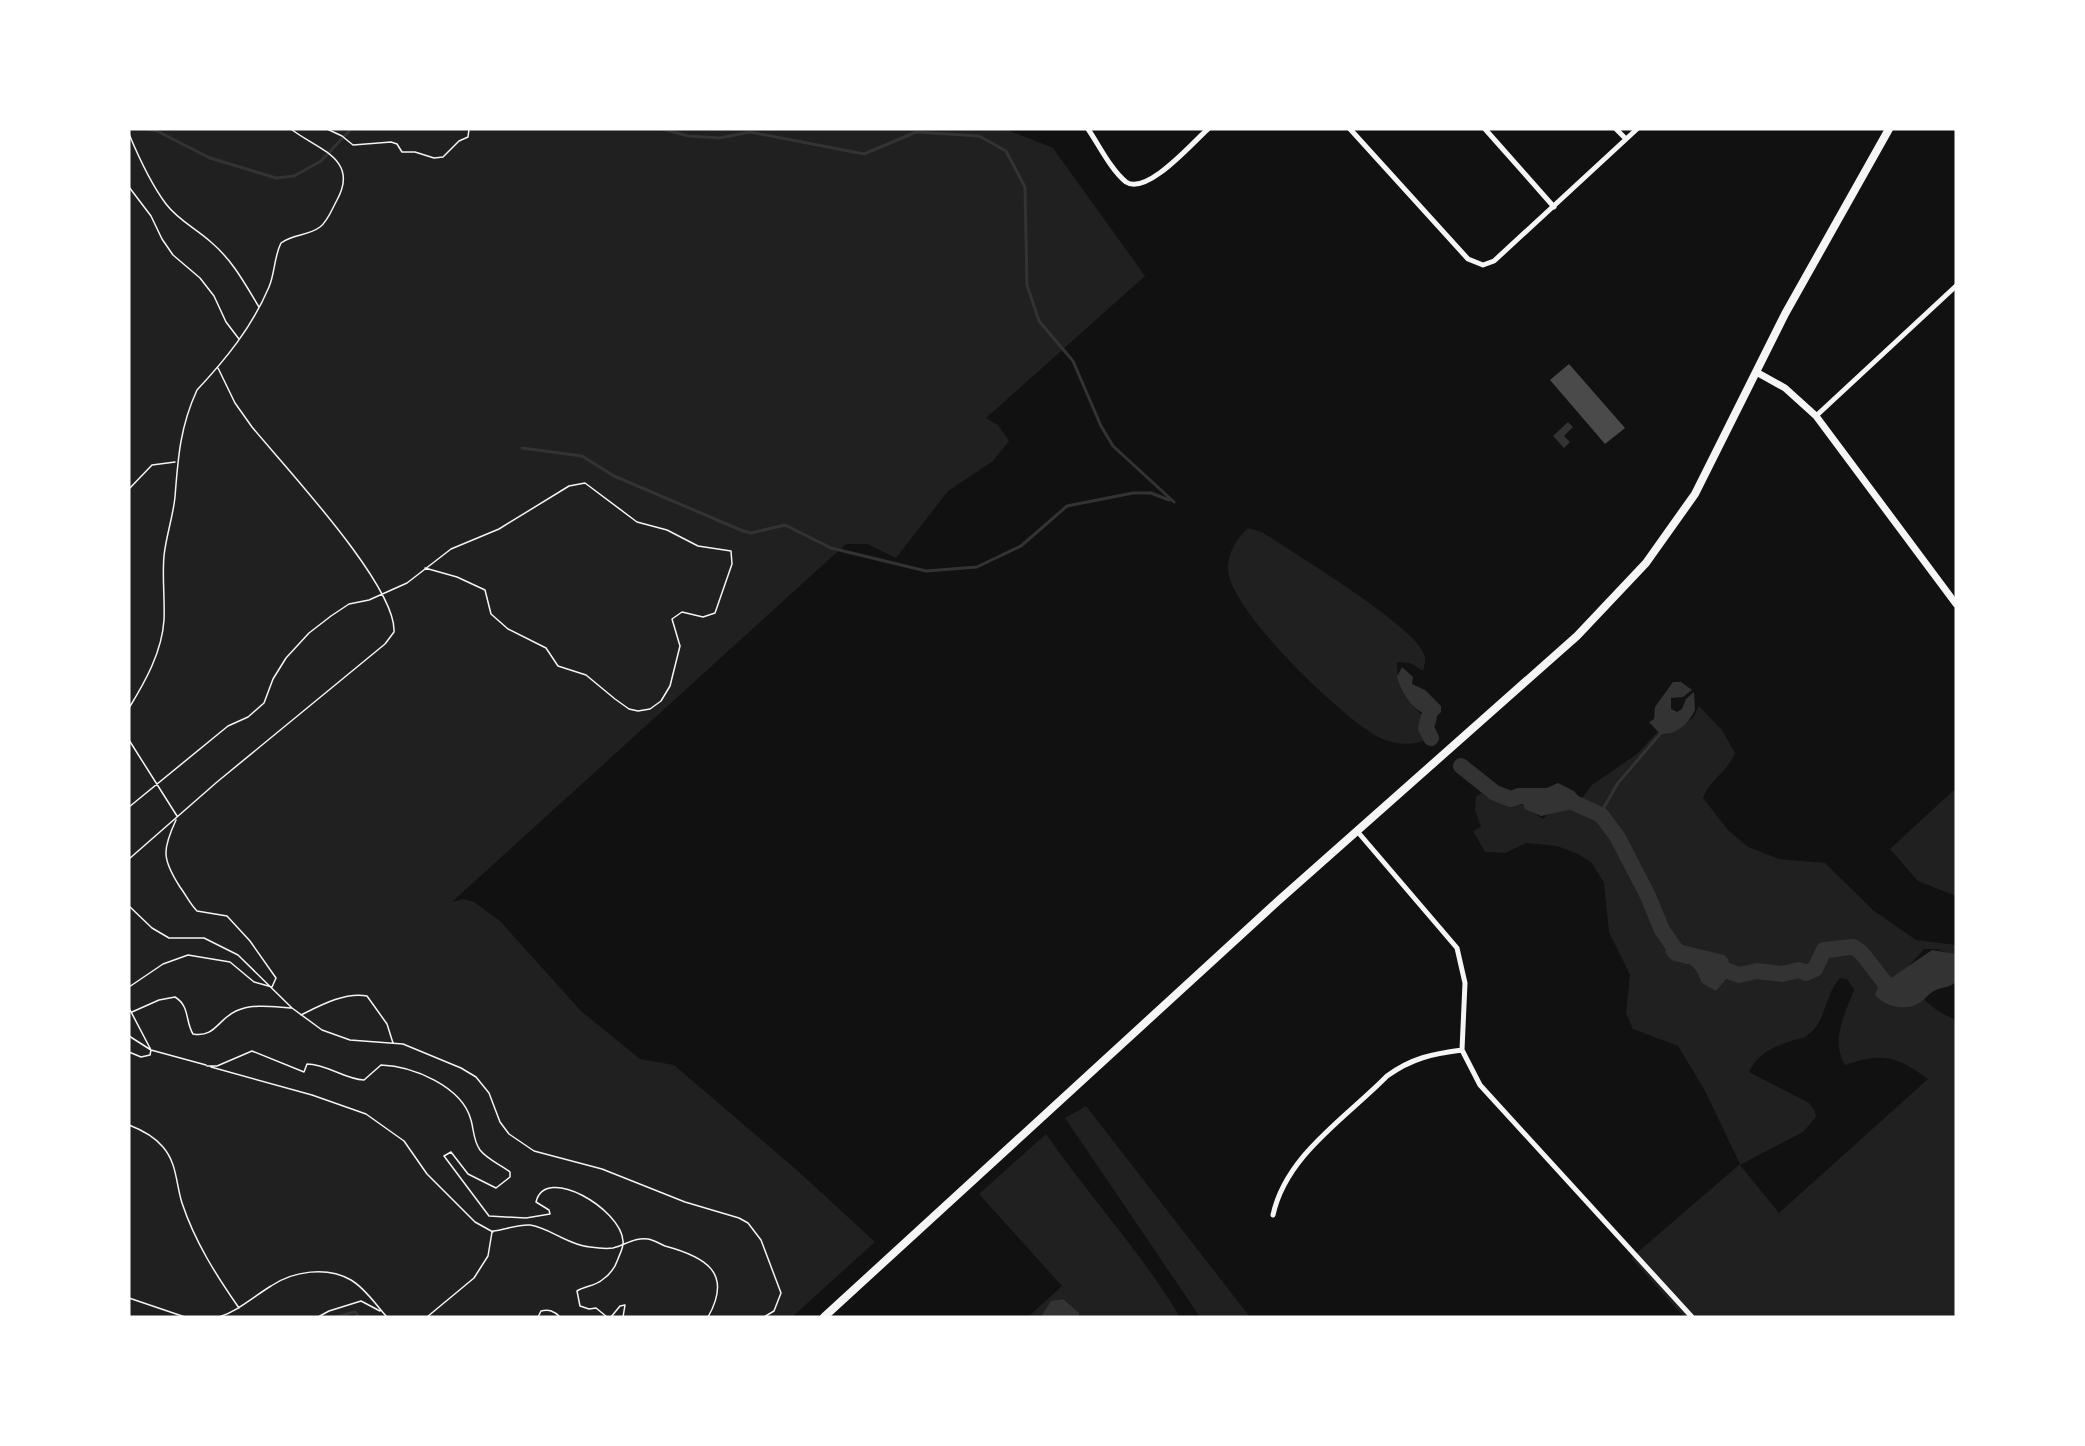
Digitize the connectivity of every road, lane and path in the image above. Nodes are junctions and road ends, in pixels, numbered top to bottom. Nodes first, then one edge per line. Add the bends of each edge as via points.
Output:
1 (291, 129) edge
2 (327, 129) edge
3 (470, 129) edge
4 (1088, 129) edge
5 (1208, 129) edge
6 (1350, 129) edge
7 (1485, 129) edge
8 (1616, 129) edge
9 (1637, 129) edge
10 (1889, 129) edge
11 (129, 134) edge
12 (1626, 139) junction
13 (129, 187) edge
14 (1554, 207) junction
15 (1956, 286) edge
16 (259, 308) junction
17 (239, 340) junction
18 (218, 368) junction
19 (1758, 373) junction
20 (1816, 416) junction
21 (176, 462) junction
22 (129, 489) edge
23 (425, 568) junction
24 (382, 595) junction
25 (1956, 604) edge
26 (129, 708) edge
27 (129, 741) edge
28 (158, 784) junction
29 (129, 807) edge
30 (177, 817) junction
31 (1358, 831) junction
32 (129, 859) edge
33 (129, 906) edge
34 (129, 987) edge
35 (272, 987) junction
36 (129, 1008) edge
37 (292, 1008) junction
38 (132, 1012) junction
39 (301, 1015) junction
40 (129, 1036) edge
41 (393, 1043) junction
42 (152, 1050) junction
43 (1462, 1050) junction
44 (129, 1052) edge
45 (207, 1066) junction
46 (129, 1125) edge
47 (1273, 1215) dead end
48 (493, 1232) junction
49 (624, 1244) junction
50 (129, 1298) edge
51 (239, 1308) junction
52 (386, 1316) edge
53 (185, 1317) edge
54 (219, 1317) edge
55 (318, 1317) edge
56 (427, 1317) edge
57 (538, 1317) edge
58 (560, 1317) edge
59 (607, 1317) edge
60 (611, 1317) edge
61 (622, 1317) edge
62 (708, 1317) edge
63 (764, 1317) edge
64 (824, 1317) edge
65 (1692, 1317) edge

1 - 16 path via 332,154 345,180 320,227 281,243 270,285
2 - 3 path via 353,145 391,142 402,152 434,158 449,153 468,137
4 - 5 street via 1126,181 1137,185 1151,180
6 - 14 street via 1476,264 1494,261
7 - 14 street
8 - 12 street
9 - 12 street
10 - 19 main road via 1790,305
11 - 16 path via 166,204 237,269
12 - 14 street
13 - 17 path via 173,255 214,296
15 - 20 street
16 - 17 path
17 - 18 path
18 - 21 path via 192,401
18 - 24 path via 246,419 360,559
19 - 20 street via 1785,388
19 - 31 main road via 1695,494 1646,563 1577,636
20 - 25 street
21 - 22 path via 153,465
21 - 26 path via 175,499 162,574 164,621 150,670
23 - 23 path via 451,549 499,529 569,486 585,483 637,522 667,530 698,546 731,551 732,564 715,614 703,617 682,612 672,619 680,646 673,678 661,701 638,711 629,709 586,675 558,666 546,648 508,629 491,614 485,590 458,576
23 - 24 path via 406,584
24 - 28 path via 349,604 311,632 285,660 264,703 248,717 228,725
24 - 30 path via 394,625 391,638
27 - 28 path
28 - 29 path
28 - 30 path
30 - 32 path
30 - 35 path via 165,845 172,874 196,910 225,915 241,929 276,975
31 - 43 street via 1457,948 1465,983
31 - 64 main road
33 - 35 path via 169,938 204,938 238,955
34 - 35 path via 163,964 188,955 230,962 254,982
35 - 37 path
36 - 38 path
37 - 38 path via 252,1006 233,1013 210,1034 202,1036 193,1034 186,1009 175,997
37 - 39 path
38 - 42 path
39 - 41 path via 322,1030 350,1040
39 - 41 path via 342,998 367,996 387,1024
40 - 42 path
41 - 63 path via 404,1044 476,1077 489,1093 509,1134 534,1151 602,1169 748,1223 761,1240 781,1293 774,1311
42 - 44 path via 150,1055 141,1057
42 - 45 path
43 - 47 street via 1428,1054 1387,1076 1289,1172
43 - 65 street via 1480,1085
45 - 48 path via 366,1114 404,1141 427,1174 476,1222
45 - 49 path via 252,1051 304,1072 307,1064 317,1064 352,1079 364,1080 381,1065 418,1073 461,1100 478,1146 510,1172 495,1188 468,1174 451,1152 444,1156 489,1216 526,1218 550,1214 536,1199 546,1189 560,1188 607,1210 622,1232
46 - 51 path via 151,1137 173,1164 182,1203 210,1266
48 - 49 path via 530,1225 588,1247
48 - 56 path via 489,1256 474,1278
49 - 59 path via 614,1269 601,1282 577,1291 580,1306 596,1308
49 - 62 path via 648,1239 705,1262 719,1282 717,1302
50 - 53 path
51 - 52 path via 291,1275 310,1272 352,1280
51 - 54 path
52 - 55 path via 361,1301
57 - 58 path via 541,1311 550,1310
60 - 61 path via 625,1305

